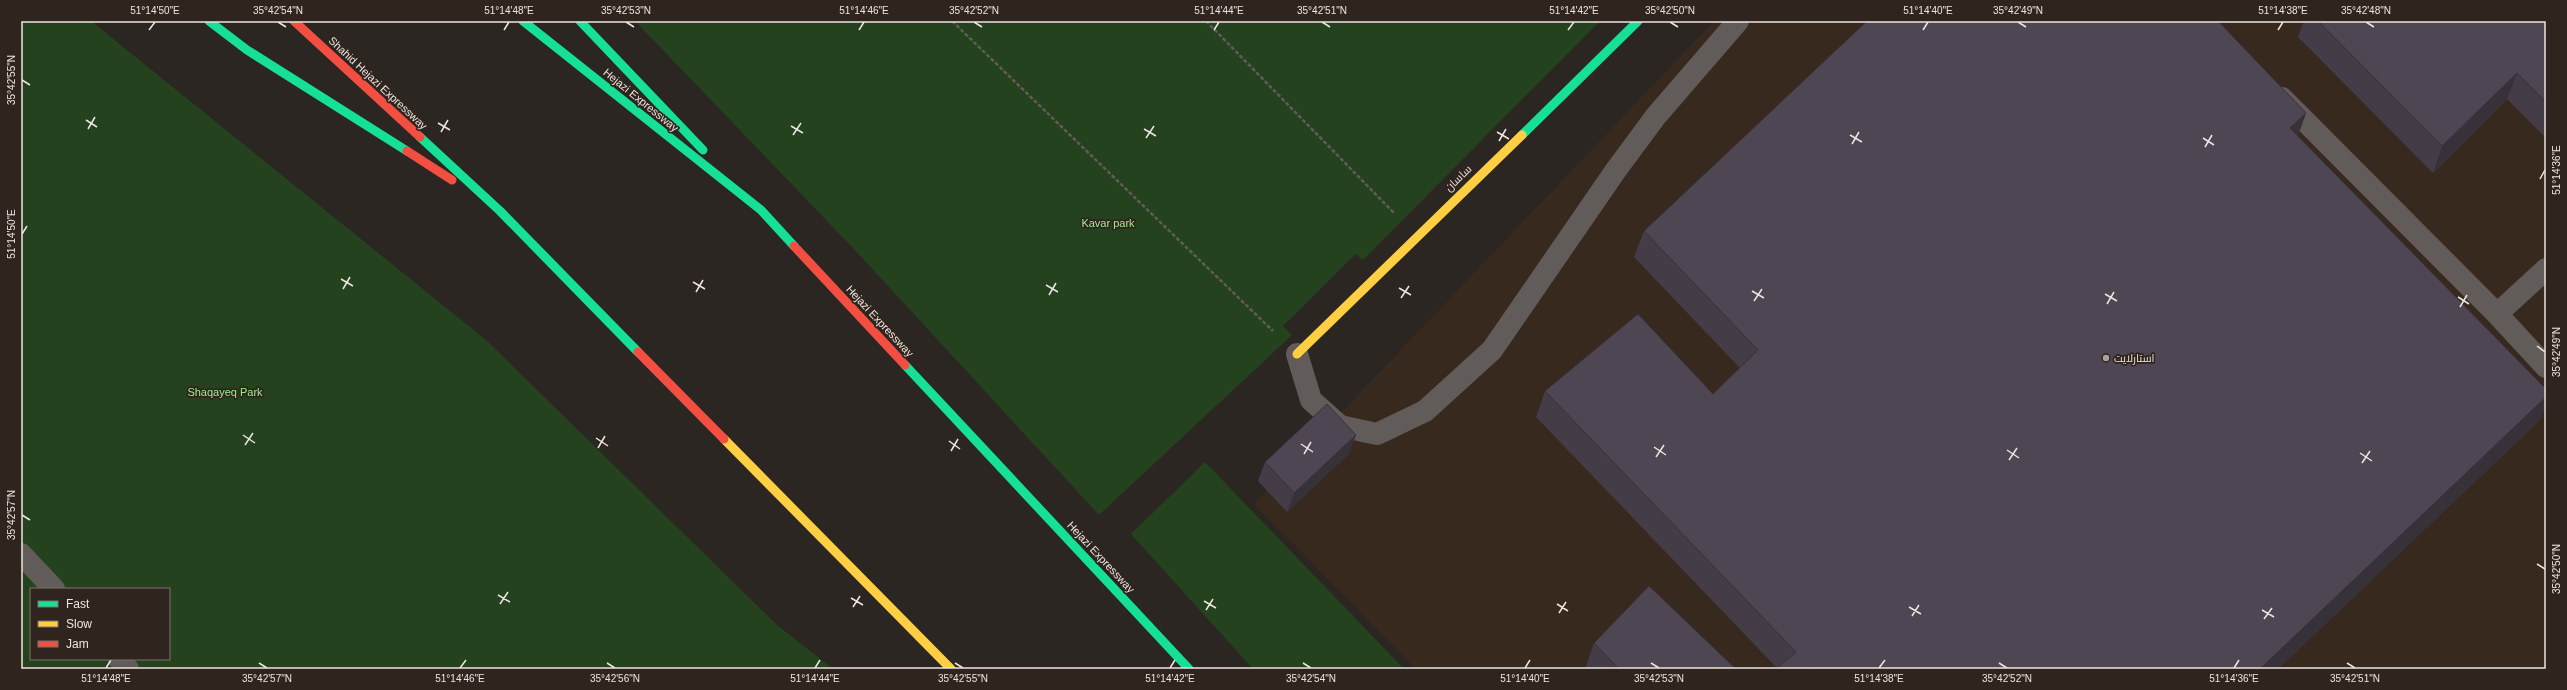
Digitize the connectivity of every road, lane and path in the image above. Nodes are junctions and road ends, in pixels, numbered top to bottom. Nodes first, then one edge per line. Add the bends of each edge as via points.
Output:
1 (209, 21) edge
2 (294, 21) edge
3 (523, 21) edge
4 (580, 21) edge
5 (952, 21) edge
6 (1206, 21) edge
7 (1638, 21) edge
8 (1738, 21) edge
9 (2267, 83) edge
10 (761, 210) junction
11 (500, 211) junction
12 (1416, 236) junction
13 (2546, 269) edge
14 (2497, 314) junction
15 (1297, 354) junction
16 (2546, 367) edge
17 (21, 554) edge
18 (53, 588) edge
19 (120, 660) edge
20 (128, 669) edge
21 (951, 669) edge
22 (1189, 669) edge

1 - 11 main road via 247,50
2 - 11 main road, Shahid Hejazi Expressway
3 - 10 main road, Hejazi Expressway
4 - 10 main road
5 - 15 path
6 - 12 path
7 - 12 main road, ساسان
8 - 15 street via 1656,116 1492,350 1424,411 1377,434 1340,426 1311,400
9 - 14 street
10 - 22 main road, Hejazi Expressway
11 - 21 main road
12 - 15 main road, ساسان
13 - 14 street
14 - 16 street
17 - 18 street
19 - 20 street

